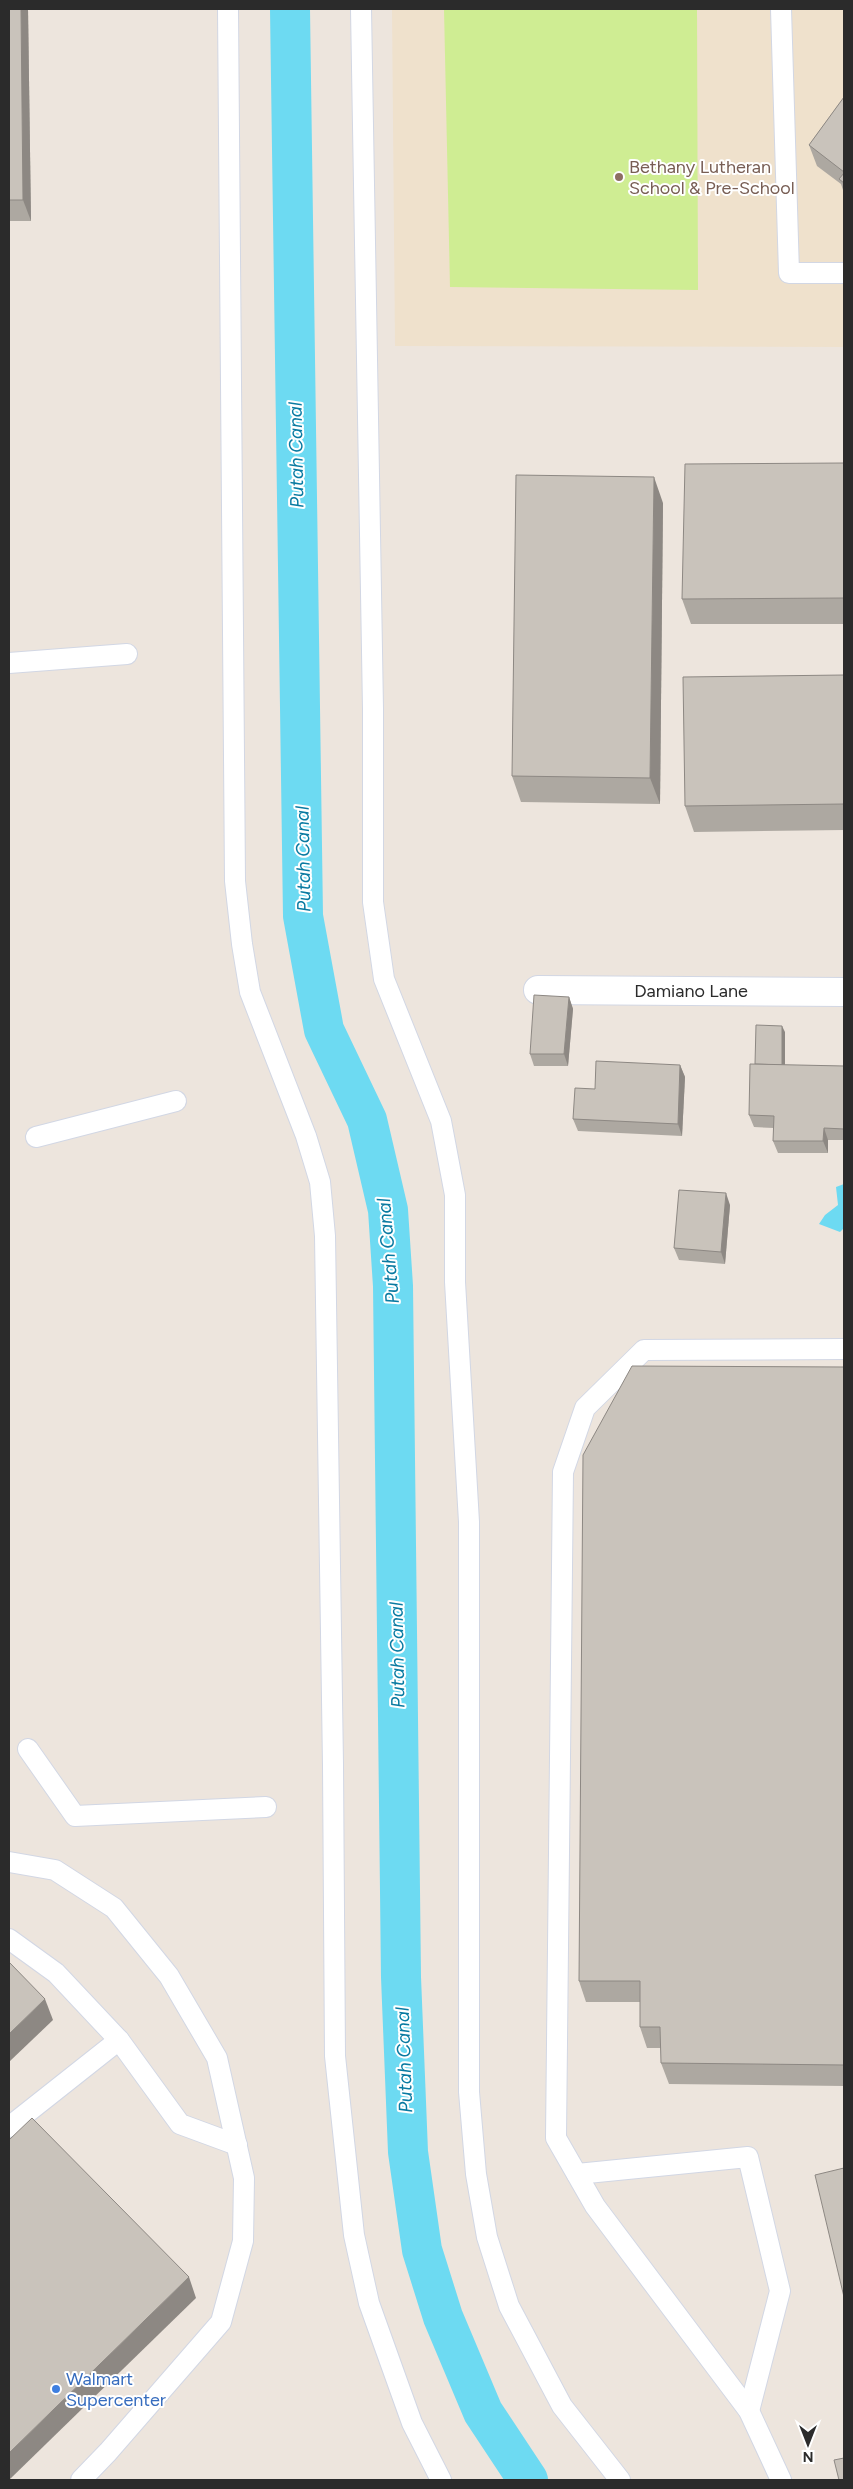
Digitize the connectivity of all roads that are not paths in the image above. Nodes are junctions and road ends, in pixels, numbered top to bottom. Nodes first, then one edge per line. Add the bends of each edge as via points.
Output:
1 (228, 9) edge
2 (361, 9) edge
3 (781, 9) edge
4 (844, 273) edge
5 (127, 654) dead end
6 (9, 663) edge
7 (538, 990) dead end
8 (844, 992) edge
9 (176, 1101) dead end
10 (36, 1137) dead end
11 (844, 1349) edge
12 (28, 1749) dead end
13 (266, 1807) dead end
14 (9, 1862) edge
15 (9, 1939) edge
16 (119, 2040) junction
17 (9, 2128) edge
18 (237, 2145) junction
19 (577, 2174) junction
20 (749, 2411) junction
21 (80, 2480) edge
22 (441, 2480) edge
23 (620, 2480) edge
24 (781, 2480) edge

1 - 22 lane via 235,881 250,992 306,1136 320,1182 324,1227 335,2056 354,2235 369,2303 412,2423
2 - 23 lane via 373,699 373,902 384,979 441,1121 455,1195 455,1282 468,1522 469,2092 476,2174 487,2237 510,2306 562,2406
3 - 4 lane via 789,273
5 - 6 lane
7 - 8 street, Damiano Lane
9 - 10 lane
11 - 19 lane via 644,1350 585,1408 563,1472 556,2138
12 - 13 lane via 75,1816
14 - 18 lane via 54,1870 114,1908 169,1976 217,2058
15 - 16 lane via 56,1973
16 - 17 lane
16 - 18 lane via 180,2124
18 - 21 lane via 244,2178 243,2241 221,2322
19 - 20 lane via 595,2206
19 - 20 lane via 748,2157 780,2291
20 - 24 lane

